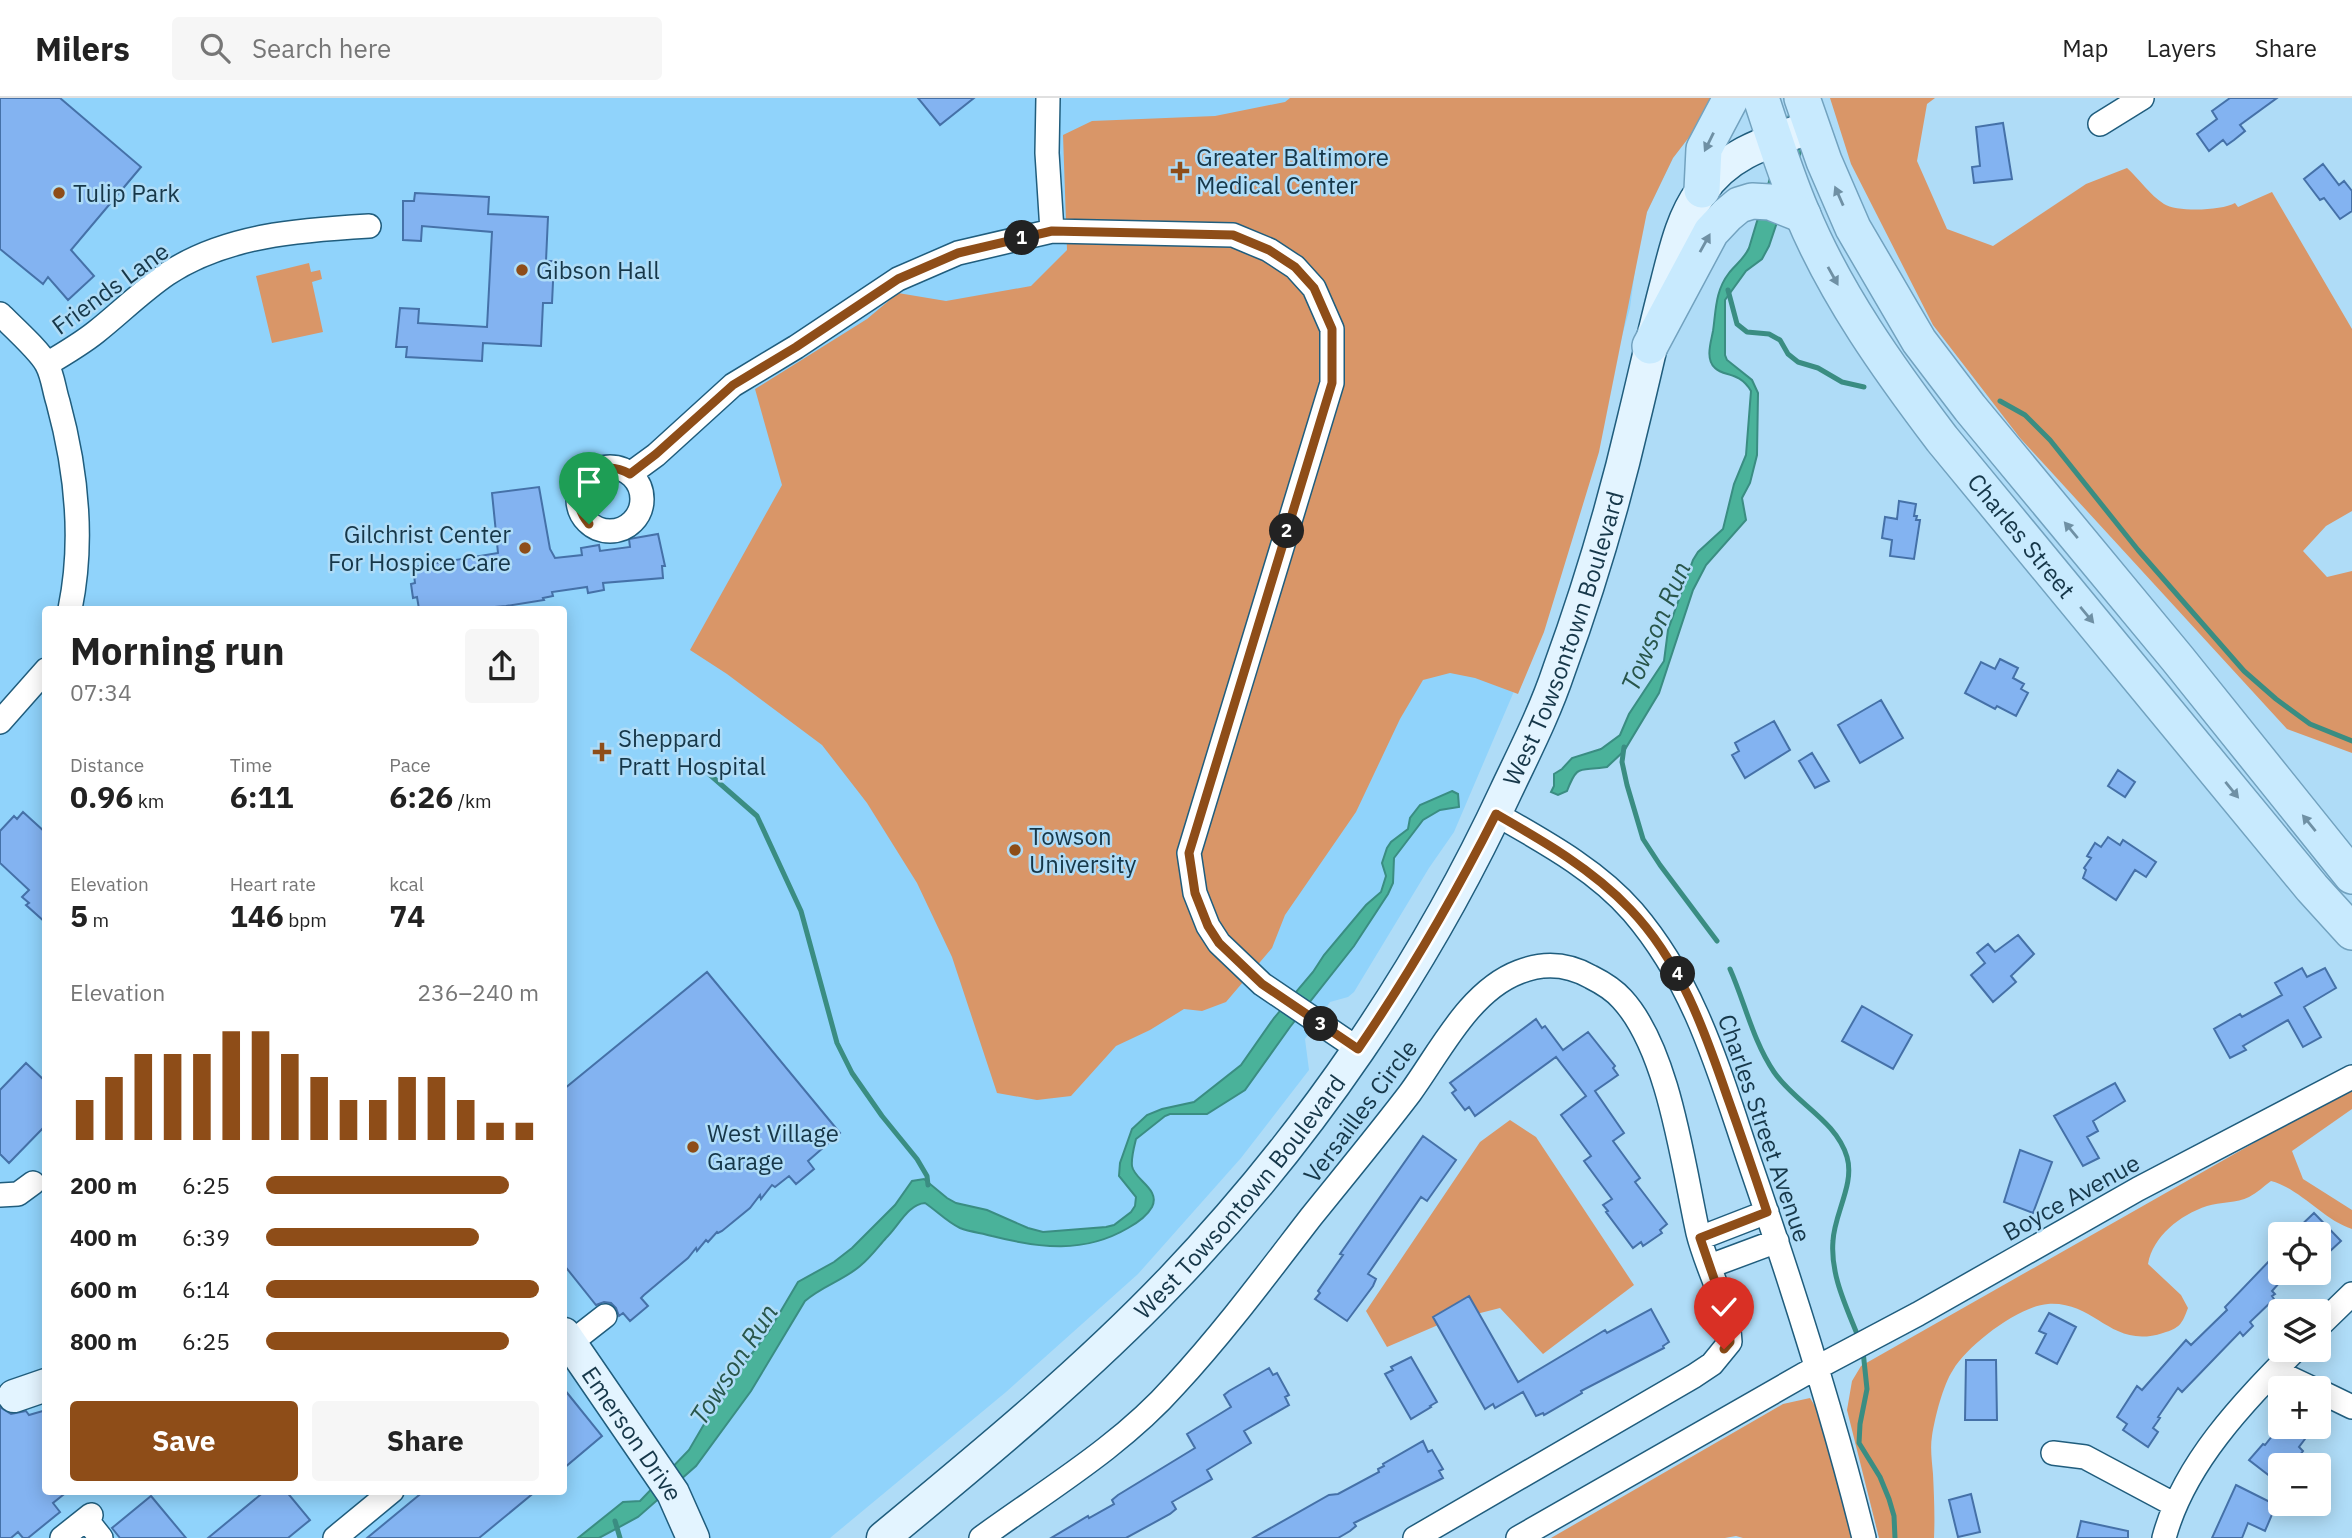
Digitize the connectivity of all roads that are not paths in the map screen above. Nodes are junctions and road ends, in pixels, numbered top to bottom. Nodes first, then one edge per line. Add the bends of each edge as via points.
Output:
1 (1048, 98) edge
2 (1731, 98) edge
3 (1762, 98) edge
4 (2142, 98) edge
5 (1807, 113) edge
6 (2100, 124) dead end
7 (1775, 139) junction
8 (1702, 190) junction
9 (1803, 215) junction
10 (369, 226) dead end
11 (1052, 231) junction
12 (0, 314) edge
13 (1650, 346) junction
14 (47, 365) junction
15 (630, 474) dead end
16 (70, 606) edge
17 (42, 675) edge
18 (0, 722) edge
19 (1496, 814) junction
20 (2352, 876) edge
21 (2352, 932) edge
22 (1358, 1049) junction
23 (2352, 1077) edge
24 (33, 1183) dead end
25 (0, 1195) edge
26 (1767, 1212) junction
27 (1700, 1238) junction
28 (1777, 1241) junction
29 (1710, 1266) junction
30 (2352, 1294) edge
31 (2331, 1314) edge
32 (605, 1316) dead end
33 (567, 1341) edge
34 (567, 1343) edge
35 (2284, 1362) edge
36 (1818, 1367) junction
37 (2275, 1371) junction
38 (2286, 1376) edge
39 (42, 1386) edge
40 (14, 1396) dead end
41 (2331, 1397) edge
42 (2352, 1407) edge
43 (2053, 1453) dead end
44 (387, 1495) edge
45 (2175, 1505) junction
46 (62, 1538) edge
47 (101, 1538) edge
48 (335, 1538) edge
49 (693, 1538) edge
50 (883, 1538) edge
51 (981, 1538) edge
52 (1415, 1538) edge
53 (1518, 1538) edge
54 (1864, 1538) edge
55 (2164, 1538) edge

1 - 11 street
2 -> 8 main road via 1704,149
3 - 7 main road, Charles Street
4 - 6 street
5 - 7 main road, West Towsontown Boulevard
20 -> 5 main road, Charles Street via 1919,341 1853,228
7 - 8 main road, West Towsontown Boulevard via 1744,151
7 - 9 main road, Charles Street
8 - 13 main road, West Towsontown Boulevard via 1678,240
13 -> 9 main road via 1711,232 1727,215 1752,201 1770,202
9 -> 21 main road, Charles Street via 1862,325 1942,439
10 - 14 street, Friends Lane via 288,233 232,244 197,257 166,275 94,334
11 - 15 street via 958,253 898,279 733,385
11 - 22 street via 1233,235 1295,267 1314,288 1332,329 1332,383 1189,853 1195,893 1219,943 1262,984
12 - 14 street
13 - 19 main road, West Towsontown Boulevard via 1615,496 1578,617 1557,677
14 - 16 street via 73,480 76,544
17 - 18 street
19 - 22 main road, West Towsontown Boulevard via 1421,953
19 - 26 street, Charles Street Avenue via 1607,887 1665,953 1708,1039
22 - 50 main road, West Towsontown Boulevard via 1287,1146 1171,1281 1075,1375
23 - 36 street, Boyce Avenue via 2138,1189
24 - 25 street via 18,1194
26 - 27 street
26 - 28 street, Charles Street Avenue
27 - 29 street, Versailles Circle
27 - 51 street, Versailles Circle via 1665,1082 1634,1015 1605,985 1565,966 1542,965 1517,972 1489,990 1458,1023 1411,1092 1173,1388 1136,1424
28 - 29 street
28 - 36 street, Charles Street Avenue
29 - 52 street, Versailles Circle via 1729,1322 1730,1342 1712,1364
30 - 31 street
32 - 33 street
34 - 49 main road, Emerson Drive via 673,1493
35 - 37 street
36 - 53 street, Boyce Avenue
36 - 54 street, Charles Street Avenue
37 - 38 street
37 - 45 street via 2234,1414
39 - 40 main road
41 - 42 street
43 - 45 street via 2085,1457
44 - 48 street
45 - 55 street
46 - 47 street via 88,1517

